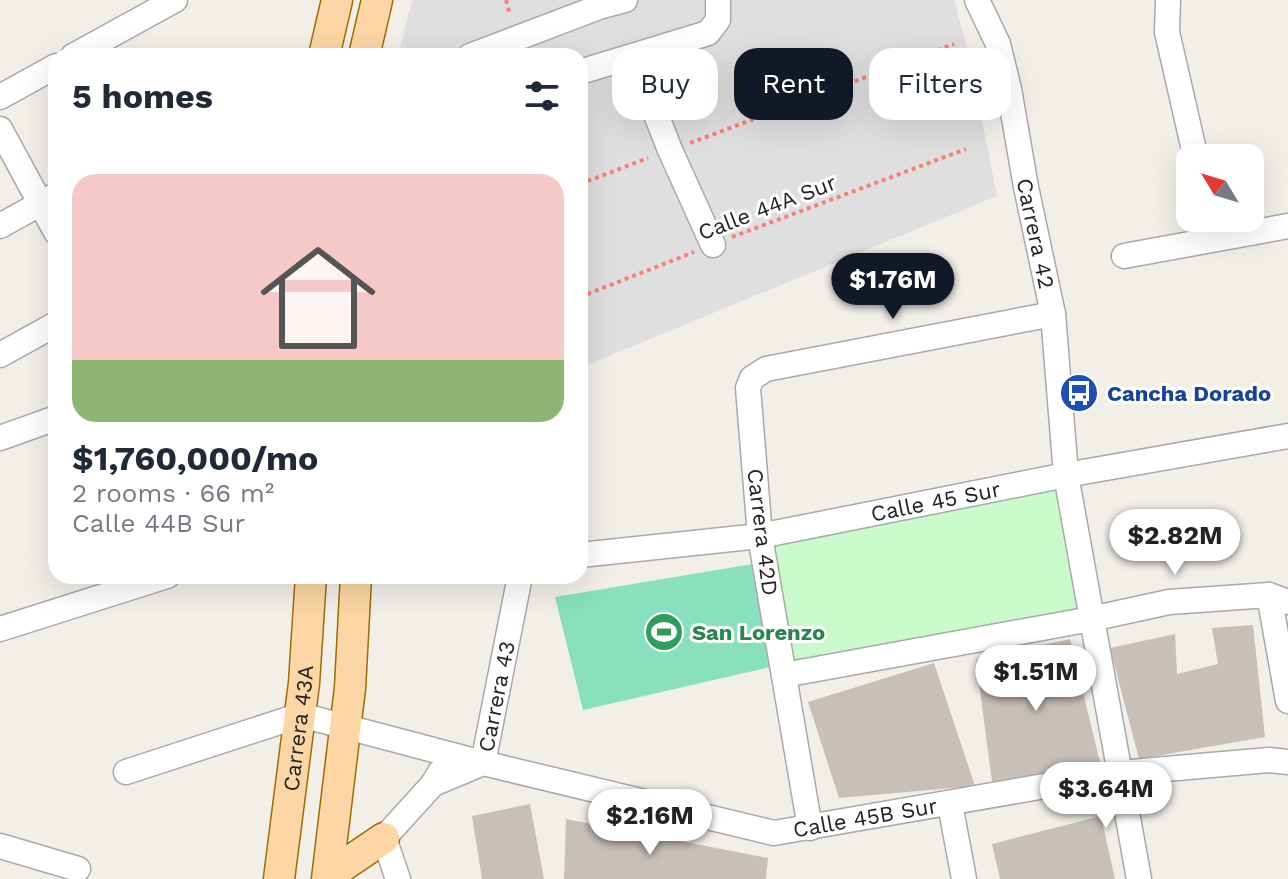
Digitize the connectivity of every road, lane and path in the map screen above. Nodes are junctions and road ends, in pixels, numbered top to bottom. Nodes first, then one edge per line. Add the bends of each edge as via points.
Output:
1 (175, 0) edge
2 (337, 0) edge
3 (377, 0) edge
4 (625, 0) edge
5 (718, 0) edge
6 (1168, 0) edge
7 (984, 6) edge
8 (954, 44) dead end
9 (88, 48) edge
10 (326, 48) edge
11 (366, 48) edge
12 (491, 48) edge
13 (659, 48) edge
14 (612, 62) edge
15 (48, 70) edge
16 (588, 70) edge
17 (0, 97) edge
18 (658, 120) edge
19 (0, 129) edge
20 (1193, 144) edge
21 (966, 149) dead end
22 (670, 150) junction
23 (588, 181) edge
24 (48, 199) edge
25 (0, 226) edge
26 (1288, 226) edge
27 (713, 245) junction
28 (1124, 256) dead end
29 (588, 294) edge
30 (1053, 314) junction
31 (48, 328) edge
32 (0, 355) edge
33 (48, 421) edge
34 (1288, 436) edge
35 (0, 438) edge
36 (1066, 475) junction
37 (760, 536) junction
38 (588, 554) edge
39 (1082, 569) junction
40 (142, 584) edge
41 (310, 584) edge
42 (355, 584) edge
43 (518, 584) edge
44 (1278, 598) edge
45 (1132, 608) junction
46 (1091, 619) junction
47 (0, 629) edge
48 (1285, 666) edge
49 (784, 675) junction
50 (1288, 701) edge
51 (301, 715) junction
52 (346, 727) junction
53 (1288, 743) edge
54 (452, 753) junction
55 (1278, 761) edge
56 (483, 763) junction
57 (126, 772) dead end
58 (1120, 773) junction
59 (433, 784) junction
60 (950, 804) junction
61 (810, 828) junction
62 (384, 838) junction
63 (0, 846) edge
64 (78, 869) dead end
65 (328, 877) edge
66 (279, 879) edge
67 (398, 879) edge
68 (964, 879) edge
69 (1139, 879) edge

1 - 9 street
2 - 10 main road
3 - 11 main road
4 - 12 street
5 - 13 street via 718,20 708,33
6 - 20 street via 1167,32
7 - 30 street, Carrera 42 via 1009,89
8 - 22 path
14 - 16 street
15 - 17 street
18 - 22 street
19 - 24 street
21 - 27 path, Calle 44A Sur
22 - 23 path
22 - 27 street
24 - 25 street
26 - 28 street
27 - 29 path, Calle 44A Sur
30 - 36 street, Carrera 42
30 - 37 street, Carrera 42D via 766,369 752,378 748,388
31 - 32 street
33 - 35 street
34 - 36 street, Calle 45 Sur
36 - 37 street, Calle 45 Sur
36 - 39 street, Carrera 42
37 - 38 street, Calle 45 Sur
37 - 49 street, Carrera 42D
39 - 45 street via 1115,603
39 - 46 street, Carrera 42
40 - 47 street
41 - 51 main road, Carrera 43A
42 - 52 main road
43 - 56 street, Carrera 43
44 - 45 street
44 - 48 street
45 - 46 street
46 - 49 street
46 - 58 street, Carrera 42
48 - 50 street
49 - 61 street, Carrera 42D
51 - 52 street, Calle 45B Sur
51 - 57 street
51 - 66 main road, Carrera 43A
52 - 54 street, Calle 45B Sur
52 - 65 main road
53 - 55 street
54 - 56 street, Calle 45B Sur
54 - 59 street, Carrera 43
55 - 58 street, Calle 45B Sur
56 - 59 street, Carrera 43
56 - 61 street, Calle 45B Sur via 774,833
58 - 60 street, Calle 45B Sur
58 - 69 street, Carrera 42
59 - 62 street, Carrera 43
60 - 61 street, Calle 45B Sur
60 - 68 street
62 - 65 main road
62 - 67 street
63 - 64 street

